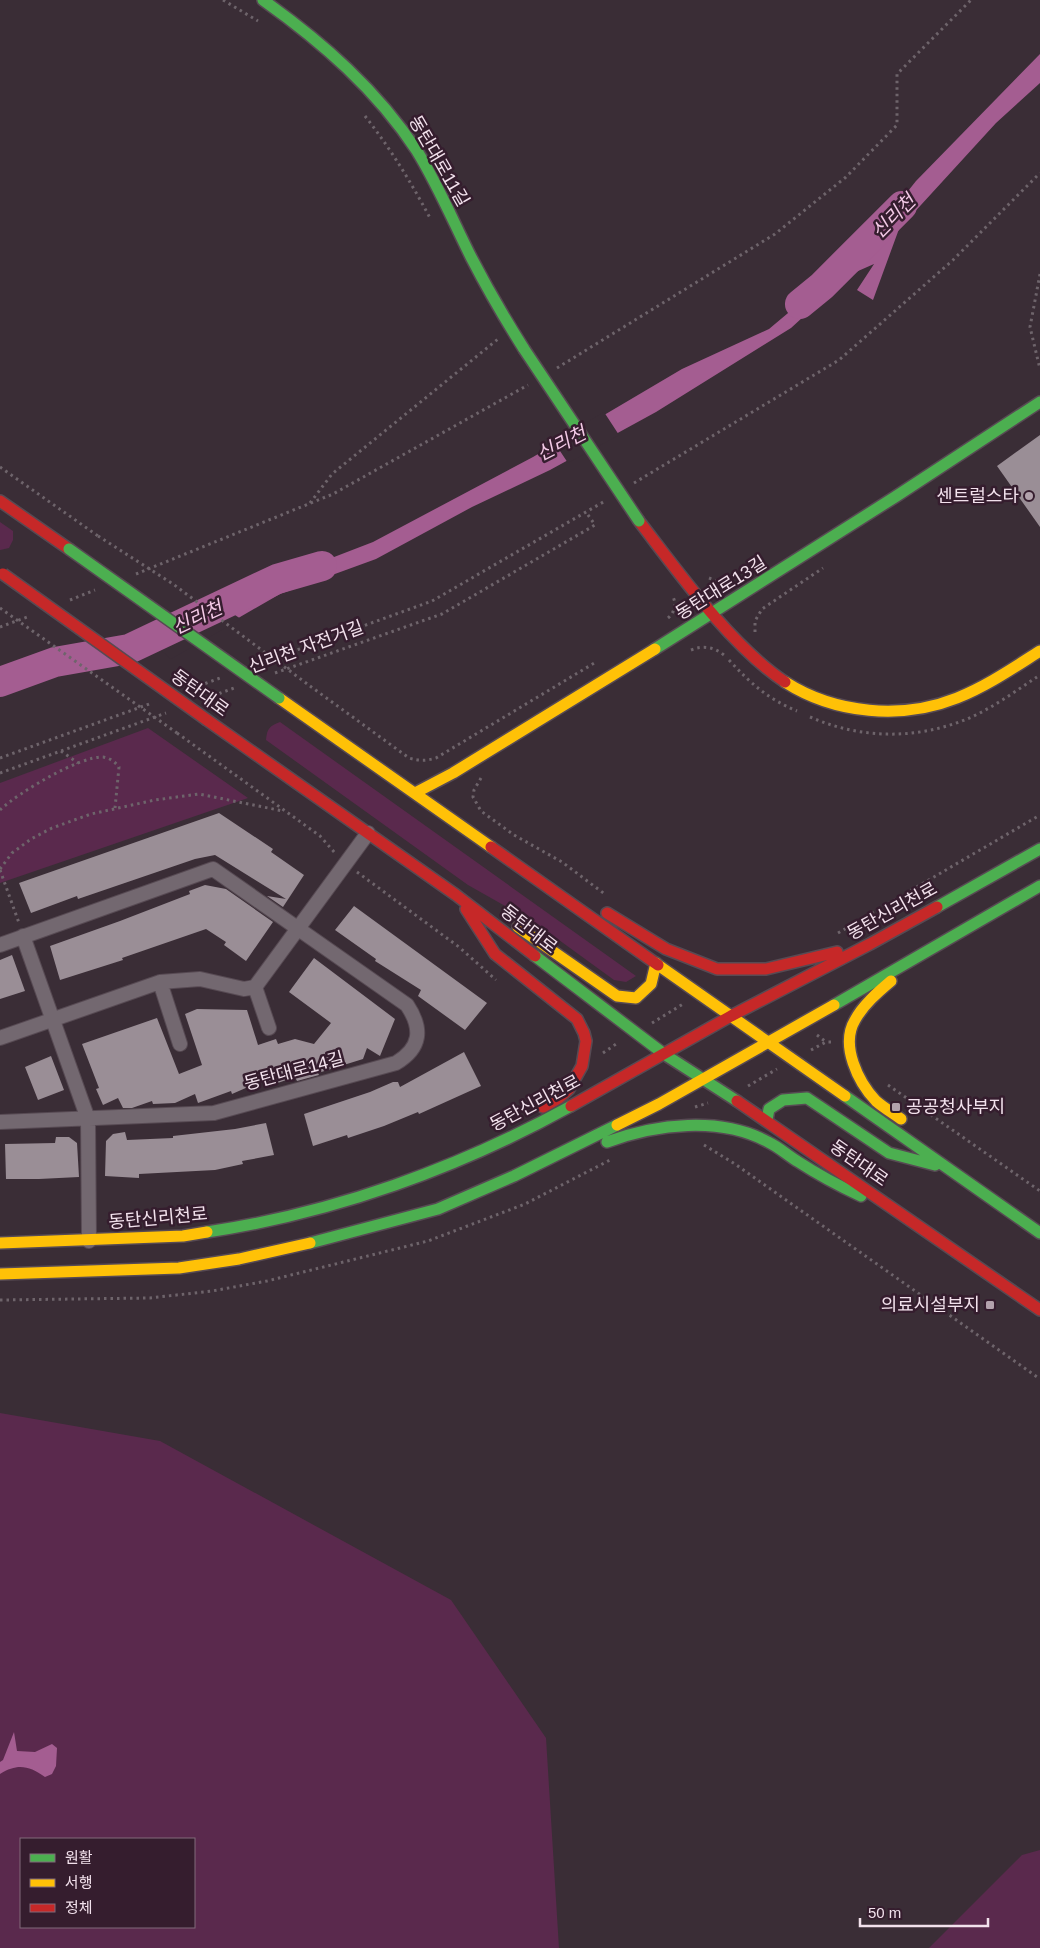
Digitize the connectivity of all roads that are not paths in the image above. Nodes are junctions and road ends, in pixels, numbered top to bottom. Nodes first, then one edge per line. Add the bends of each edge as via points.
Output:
1 (263, 0) edge
2 (1040, 402) edge
3 (0, 501) edge
4 (2, 573) edge
5 (714, 614) junction
6 (1040, 651) edge
7 (415, 793) junction
8 (368, 833) junction
9 (1040, 849) edge
10 (503, 855) junction
11 (1040, 886) edge
12 (456, 895) junction
13 (298, 929) junction
14 (24, 936) junction
15 (870, 944) junction
16 (0, 945) edge
17 (914, 960) junction
18 (656, 963) junction
19 (160, 982) junction
20 (255, 987) junction
21 (731, 1016) junction
22 (53, 1019) junction
23 (269, 1028) dead end
24 (0, 1038) edge
25 (768, 1041) junction
26 (180, 1044) dead end
27 (664, 1054) junction
28 (704, 1079) junction
29 (529, 1114) dead end
30 (88, 1119) junction
31 (767, 1120) junction
32 (0, 1122) edge
33 (442, 1154) dead end
34 (949, 1169) junction
35 (514, 1176) junction
36 (414, 1178) junction
37 (900, 1213) junction
38 (1040, 1233) edge
39 (89, 1240) junction
40 (0, 1243) edge
41 (0, 1274) edge
42 (1040, 1310) edge

1 - 5 main road, 동탄대로11길, bridge via 340,59 393,117 436,184 494,301 524,349 639,521
2 - 5 main road, 동탄대로13길
3 - 7 main road, bridge
4 - 8 main road, 동탄대로, bridge
5 - 6 main road via 756,659 790,685 816,698 848,708 907,711 944,702 985,685
5 - 7 main road, 동탄대로13길
7 - 10 main road
8 - 12 main road, 동탄대로
8 - 13 street
9 - 15 main road, 동탄신리천로
10 - 15 main road via 666,949 717,969 766,969
10 - 18 main road
11 - 17 main road
12 - 18 main road via 520,928 617,996 636,998 651,984
12 - 27 main road, 동탄대로
12 - 29 main road via 495,954 577,1019 584,1033 586,1051 576,1079 563,1095
13 - 14 street, 동탄대로14길 via 213,869
13 - 20 street
13 - 30 street, 동탄대로14길 via 407,1005 417,1024 418,1034 407,1056 396,1063 214,1113
14 - 16 street, 동탄대로14길
14 - 22 street
15 - 21 main road, 동탄신리천로
17 - 25 main road
17 - 34 main road via 880,990 853,1022 849,1042 853,1066 874,1098 915,1130
18 - 21 main road
19 - 20 street via 200,979 244,989
19 - 22 street
19 - 26 street
20 - 23 street
21 - 25 main road
21 - 27 main road, 동탄신리천로
22 - 24 street
22 - 30 street
25 - 28 main road
25 - 34 main road
27 - 28 main road, 동탄대로
27 - 36 main road, 동탄신리천로 via 508,1138
28 - 31 main road, 동탄대로
28 - 35 main road
30 - 32 street, 동탄대로14길
30 - 39 street
31 - 34 main road via 769,1109 783,1100 808,1098 889,1153
31 - 37 main road, 동탄대로
33 - 36 main road
34 - 38 main road
35 - 37 main road via 560,1164 622,1135 684,1124 735,1131 765,1140 834,1184
35 - 41 main road via 438,1209 331,1239 239,1259 179,1268
36 - 39 main road, 동탄신리천로 via 310,1212 250,1226 182,1236
37 - 42 main road, 동탄대로
39 - 40 main road, 동탄신리천로

